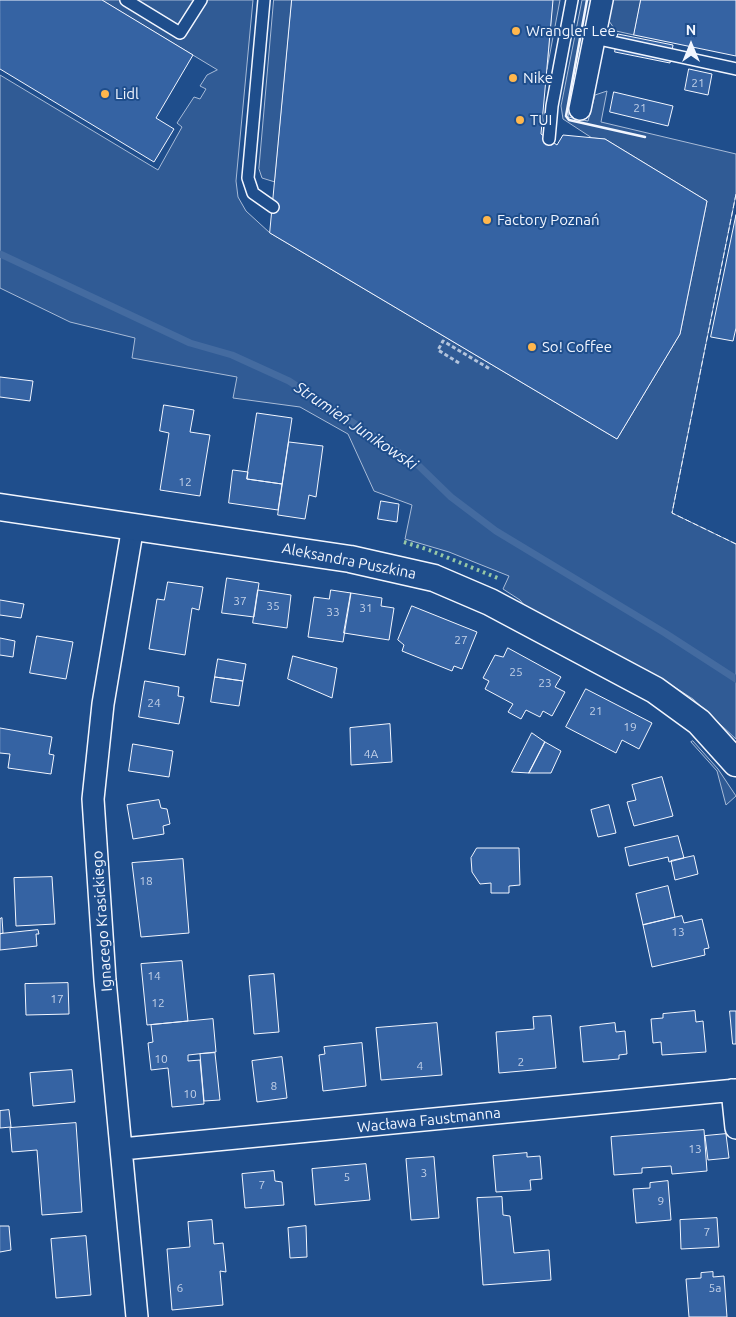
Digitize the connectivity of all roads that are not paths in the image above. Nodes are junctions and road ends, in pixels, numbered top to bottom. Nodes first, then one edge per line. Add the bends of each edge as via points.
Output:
1 (126, 0) edge
2 (201, 0) edge
3 (264, 0) edge
4 (572, 0) edge
5 (602, 0) edge
6 (594, 38) junction
7 (736, 69) edge
8 (580, 109) dead end
9 (549, 139) dead end
10 (273, 207) dead end
11 (0, 507) edge
12 (133, 526) junction
13 (736, 762) edge
14 (734, 1090) edge
15 (736, 1128) edge
16 (122, 1149) junction
17 (137, 1317) edge

1 - 2 lane via 180,33
3 - 10 lane via 248,178 253,193
4 - 9 lane
5 - 6 street
6 - 7 lane
6 - 8 street
11 - 12 street, Aleksandra Puszkina
12 - 13 street, Aleksandra Puszkina via 366,562 451,585 538,626 655,690 699,722
12 - 16 street, Ignacego Krasickiego via 103,704 93,799
14 - 15 street
14 - 16 street, Wacława Faustmanna
16 - 17 street, Ignacego Krasickiego

